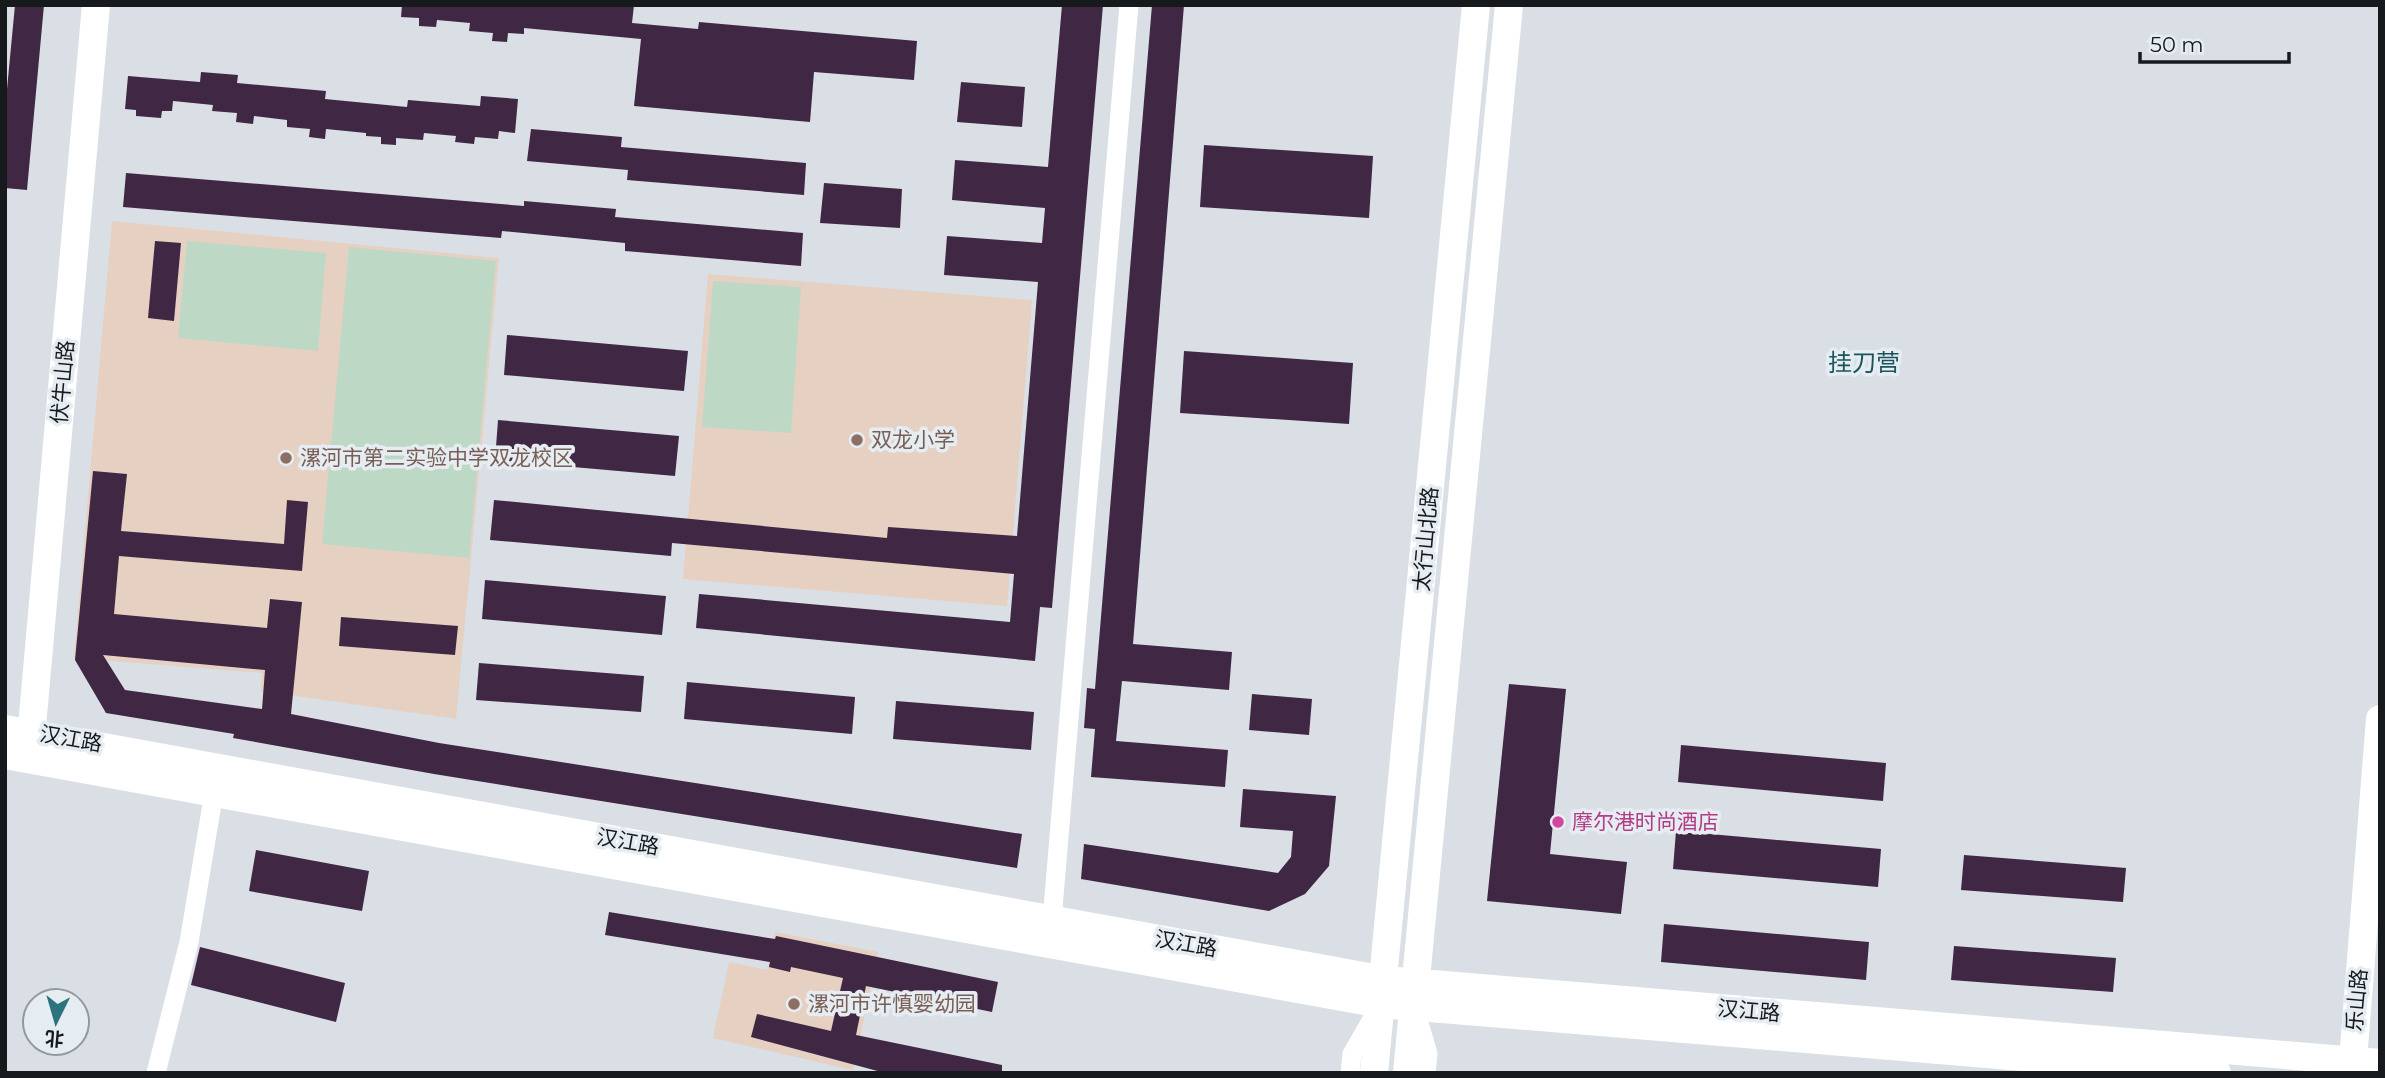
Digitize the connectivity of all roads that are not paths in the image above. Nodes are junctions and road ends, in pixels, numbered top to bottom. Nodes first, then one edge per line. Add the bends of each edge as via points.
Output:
1 (96, 5) edge
2 (1129, 5) edge
3 (1476, 5) edge
4 (1509, 5) edge
5 (2380, 719) edge
6 (18, 744) edge
7 (214, 792) junction
8 (1052, 920) junction
9 (1383, 992) junction
10 (1416, 995) junction
11 (2362, 1065) edge
12 (156, 1073) edge
13 (1350, 1073) edge
14 (1374, 1073) edge
15 (1408, 1073) edge
16 (1426, 1073) edge
17 (2217, 1073) edge

1 - 6 street, 伏牛山路
2 - 8 street
3 - 9 street, 太行山北路
4 - 10 street, 太行山北路
5 - 11 street, 乐山路
6 - 7 street, 汉江路
6 - 8 street, 汉江路
7 - 9 street, 汉江路
7 - 12 street via 189,942
8 - 9 street, 汉江路
9 - 10 street, 汉江路
9 - 13 street via 1352,1054
9 - 14 street, 太行山北路
10 - 11 street, 汉江路
10 - 15 street, 太行山北路
10 - 16 street via 1428,1054
10 - 17 street, 汉江路

